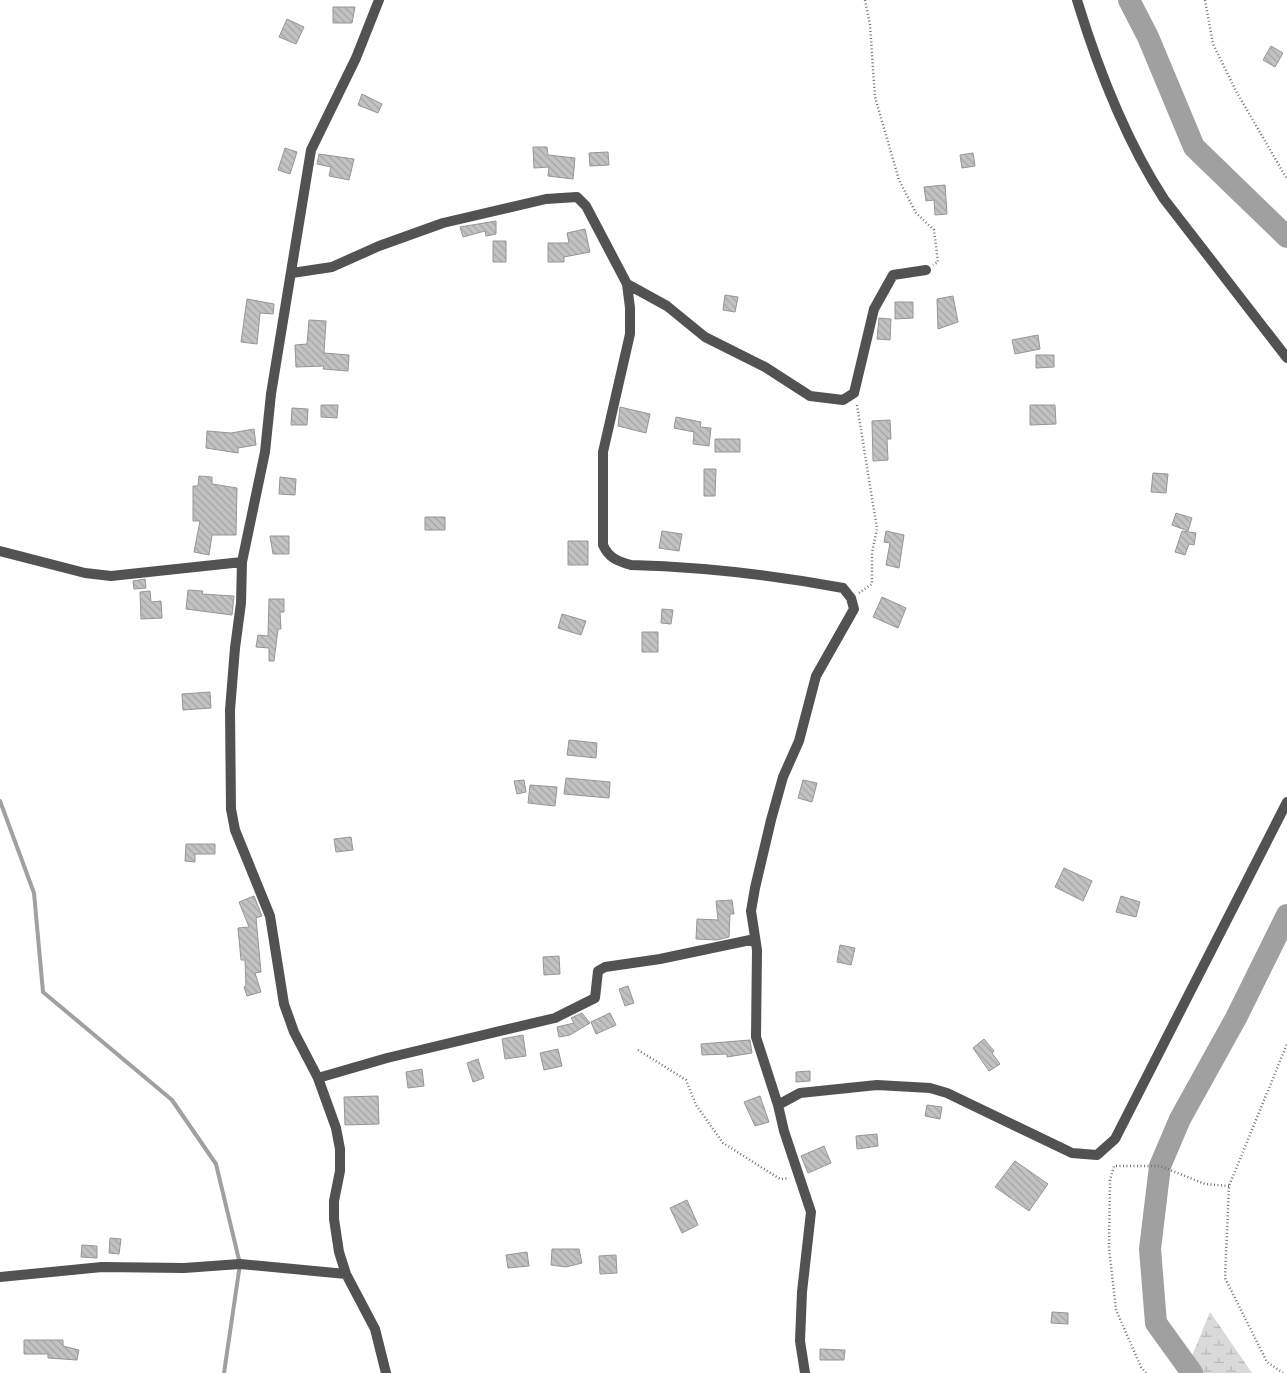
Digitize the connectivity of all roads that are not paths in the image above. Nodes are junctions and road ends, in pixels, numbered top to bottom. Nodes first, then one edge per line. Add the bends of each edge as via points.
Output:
1 (379, 0) edge
2 (1077, 0) edge
3 (926, 270) road end
4 (292, 273) junction
5 (627, 284) junction
6 (1287, 358) edge
7 (0, 551) edge
8 (242, 562) junction
9 (1287, 802) edge
10 (755, 938) junction
11 (318, 1078) junction
12 (778, 1105) junction
13 (346, 1274) junction
14 (0, 1277) edge
15 (386, 1373) edge
16 (806, 1373) edge

1 - 4 street via 356,58 311,150
2 - 6 street via 1134,150 1148,174
3 - 5 street via 893,275 874,309 854,393 843,400 810,396 765,367 705,337 667,306
4 - 5 street via 332,267 443,222 568,196 577,197 586,206
4 - 8 street via 271,394 265,452
5 - 10 street via 630,334 603,452 603,545 608,555 630,565 702,569 844,588 854,610 816,676 799,741 783,777 761,857 751,911
7 - 8 street via 85,573 111,576
8 - 11 street via 230,710 231,809 235,830 270,916 284,1004 294,1032
9 - 12 street via 1115,1139 1097,1155 1072,1153 947,1093 930,1088 877,1085 810,1092
10 - 11 street via 605,968 598,971 595,998 556,1018 387,1058
10 - 12 street via 756,1037
11 - 13 street via 340,1149 334,1219
12 - 16 street via 811,1217 800,1341
13 - 14 street via 240,1264 184,1268 102,1267
13 - 15 street via 375,1329

